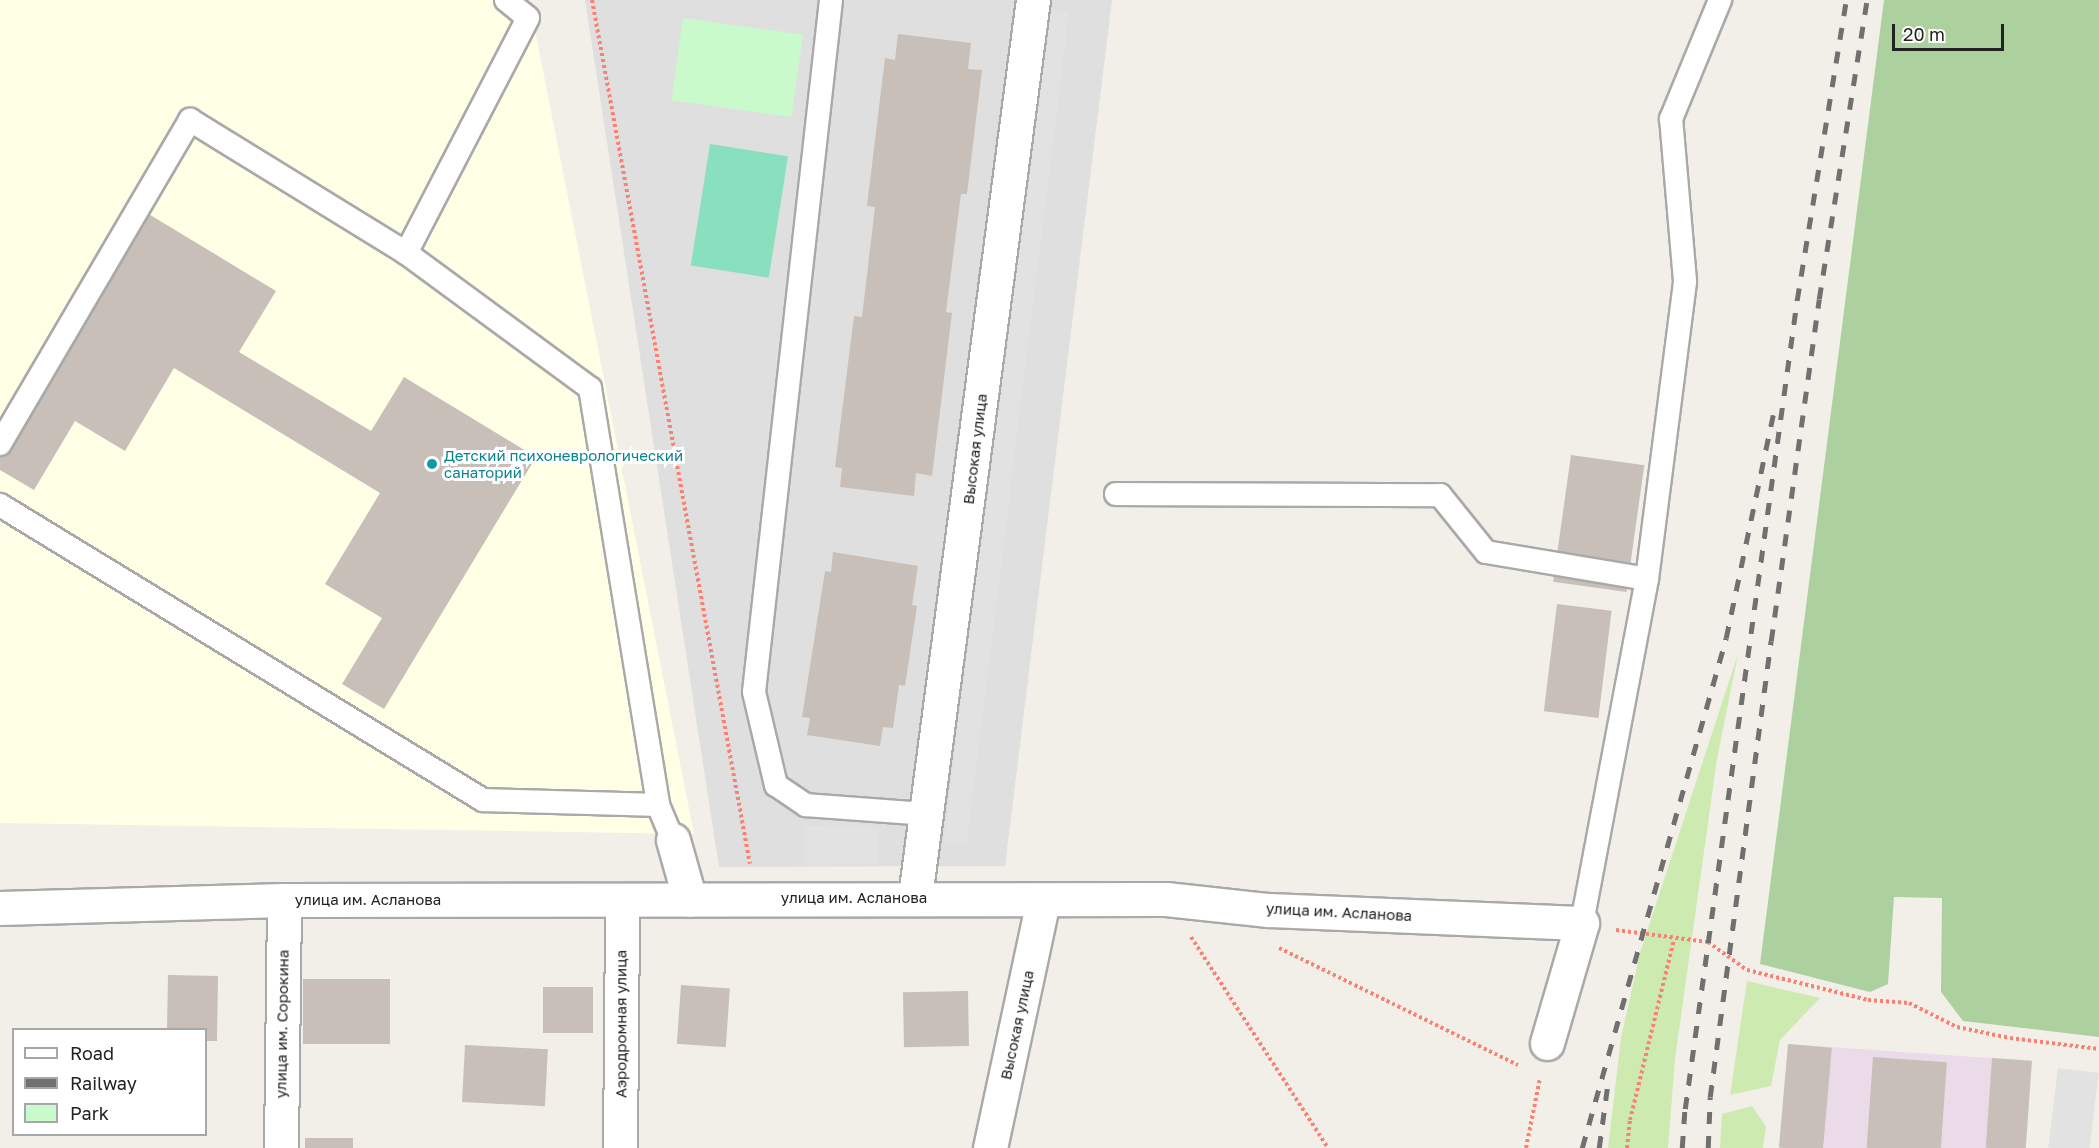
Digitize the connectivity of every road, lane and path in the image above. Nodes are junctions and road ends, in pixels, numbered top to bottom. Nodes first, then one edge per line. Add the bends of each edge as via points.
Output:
1 (506, 0) edge
2 (592, 0) edge
3 (831, 0) edge
4 (1034, 0) edge
5 (1720, 0) edge
6 (406, 253) junction
7 (0, 444) edge
8 (1116, 494) dead end
9 (0, 505) edge
10 (1647, 579) junction
11 (658, 806) junction
12 (927, 814) junction
13 (673, 840) joint
14 (915, 897) junction
15 (756, 898) junction
16 (1166, 899) junction
17 (284, 900) junction
18 (622, 900) junction
19 (690, 900) junction
20 (1043, 901) junction
21 (0, 908) edge
22 (1582, 923) junction
23 (1674, 939) junction
24 (1276, 946) dead end
25 (1547, 1043) joint
26 (2099, 1048) edge
27 (1540, 1076) junction
28 (280, 1148) edge
29 (620, 1148) edge
30 (990, 1148) edge
31 (1328, 1148) edge
32 (1526, 1148) edge
33 (1627, 1148) edge

1 - 6 lane via 528,18
2 - 15 path
3 - 12 lane via 754,692 776,785 806,805
4 - 12 street, Высокая улица
5 - 10 lane via 1671,119 1684,281
6 - 7 lane via 190,120
6 - 11 lane via 590,388
8 - 10 lane via 1440,495 1486,552
9 - 11 lane via 483,800
10 - 22 lane
11 - 13 lane
12 - 14 street, Высокая улица
13 - 19 street
14 - 15 street, улица им. Асланова
14 - 20 street, улица им. Асланова
15 - 19 street, улица им. Асланова
16 - 20 street, улица им. Асланова
16 - 22 street, улица им. Асланова via 1268,910
16 - 31 path
17 - 18 street, улица им. Асланова
17 - 21 street, улица им. Асланова
17 - 28 street, улица им. Сорокина
18 - 19 street, улица им. Асланова
18 - 29 street, Аэродромная улица
20 - 30 street, Высокая улица
22 - 23 path
22 - 25 street
23 - 26 path via 1708,942 1747,970 1868,1000 1910,1003 1957,1026 2010,1038
23 - 33 path via 1630,1120
24 - 27 path via 1342,975
25 - 27 path
27 - 32 path

